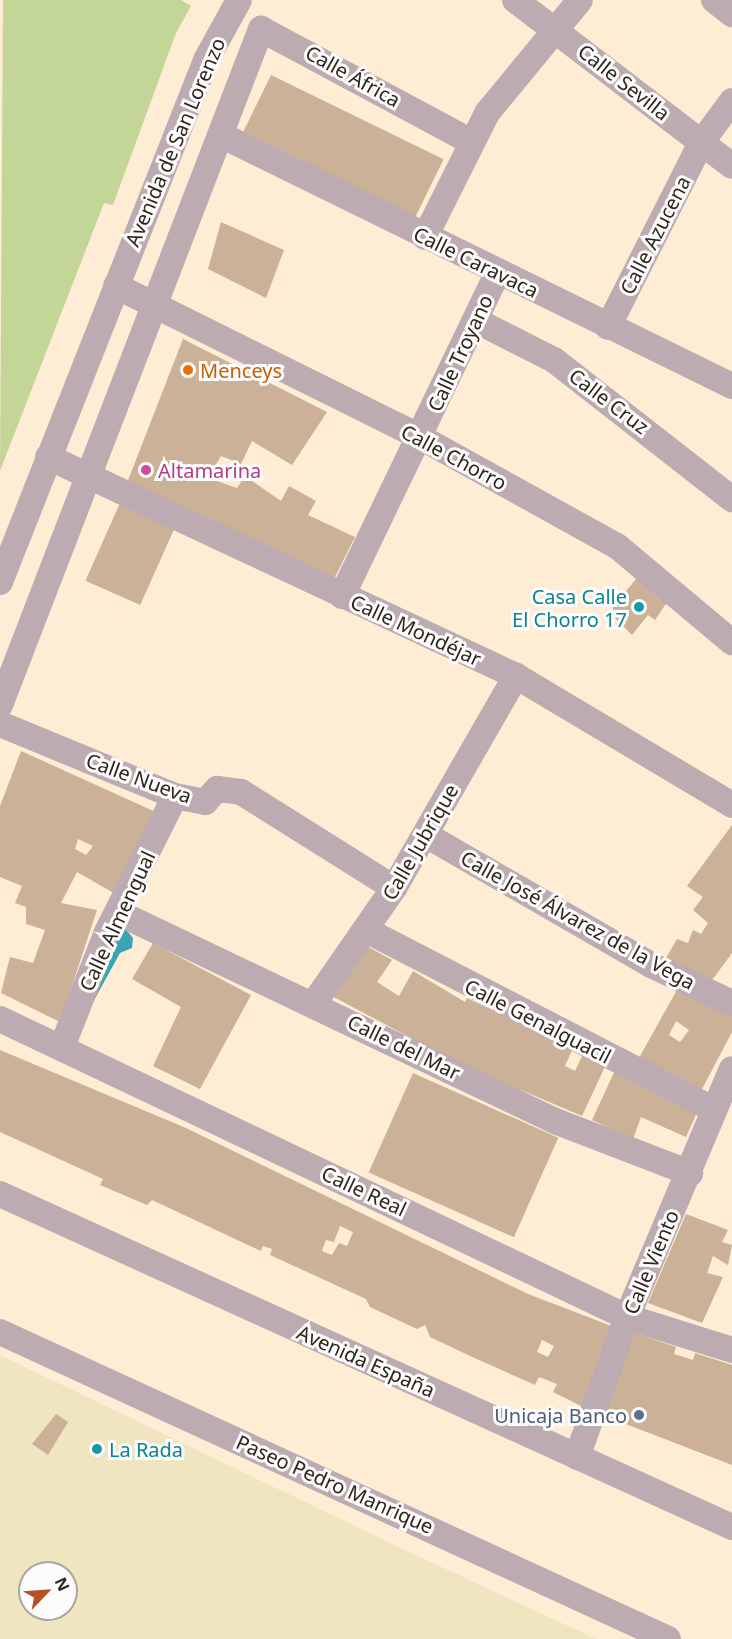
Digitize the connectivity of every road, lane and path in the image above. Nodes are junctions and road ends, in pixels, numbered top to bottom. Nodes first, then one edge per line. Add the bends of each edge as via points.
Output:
1 (239, 0) edge
2 (244, 0) edge
3 (515, 0) edge
4 (579, 0) edge
5 (714, 0) edge
6 (732, 14) edge
7 (261, 29) junction
8 (556, 29) junction
9 (732, 94) edge
10 (732, 101) edge
11 (221, 135) junction
12 (706, 137) junction
13 (472, 142) junction
14 (732, 146) edge
15 (732, 166) edge
16 (425, 237) junction
17 (498, 272) junction
18 (116, 286) junction
19 (156, 304) junction
20 (475, 320) junction
21 (608, 327) junction
22 (732, 386) edge
23 (420, 437) junction
24 (48, 457) junction
25 (90, 475) junction
26 (732, 499) edge
27 (0, 582) edge
28 (342, 596) junction
29 (732, 642) edge
30 (516, 676) junction
31 (0, 705) edge
32 (0, 724) edge
33 (175, 796) junction
34 (732, 805) edge
35 (426, 835) junction
36 (394, 888) junction
37 (121, 914) junction
38 (366, 930) junction
39 (314, 1003) junction
40 (732, 1003) edge
41 (0, 1019) edge
42 (62, 1047) junction
43 (732, 1069) edge
44 (721, 1099) edge
45 (690, 1173) junction
46 (0, 1194) edge
47 (627, 1317) junction
48 (0, 1332) edge
49 (732, 1350) edge
50 (577, 1457) junction
51 (732, 1527) edge
52 (668, 1639) edge

1 - 18 street, Avenida de San Lorenzo via 206,60
2 - 7 street
3 - 8 street, Calle Sevilla
4 - 8 street
5 - 6 street
7 - 11 street, Avenida de San Lorenzo
7 - 13 street, Calle África
8 - 12 street, Calle Sevilla
8 - 13 street via 487,113
9 - 12 street
10 - 12 street
11 - 16 street, Calle Caravaca
11 - 19 street, Avenida de San Lorenzo
12 - 14 street
12 - 15 street, Calle Sevilla
12 - 21 street, Calle Azucena
13 - 16 street
16 - 17 street, Calle Caravaca
17 - 20 street, Calle Troyano
17 - 21 street, Calle Caravaca
18 - 19 street
18 - 24 street, Avenida de San Lorenzo
19 - 23 street, Calle Chorro
19 - 25 street, Avenida de San Lorenzo
20 - 23 street, Calle Troyano
20 - 26 street, Calle Cruz via 554,360
21 - 22 street, Calle Caravaca
23 - 28 street, Calle Troyano
23 - 29 street, Calle Chorro via 617,546
24 - 25 street
24 - 27 street, Avenida de San Lorenzo
25 - 28 street, Calle Mondéjar
25 - 31 street, Avenida de San Lorenzo
28 - 30 street, Calle Mondéjar
30 - 34 street, Calle Mondéjar
30 - 35 street, Calle Jubrique
32 - 33 street, Calle Nueva
33 - 36 street, Calle Nueva via 205,802 217,789 241,792
33 - 37 street, Calle Almengual
35 - 36 street, Calle Jubrique
35 - 40 street, Calle José Álvarez de la Vega via 651,965
36 - 38 street, Calle Jubrique
37 - 39 street, Calle del Mar
37 - 42 street, Calle Almengual via 108,932
38 - 39 street, Calle Jubrique
38 - 44 street, Calle Genalguacil
39 - 45 street, Calle del Mar via 555,1121
41 - 42 street, Calle Real
42 - 47 street, Calle Real
43 - 44 street, Calle Viento
44 - 45 street, Calle Viento
45 - 47 street, Calle Viento
46 - 50 street, Avenida España
47 - 49 street, Calle Real
47 - 50 street, Calle Viento
48 - 52 street, Paseo Pedro Manrique
50 - 51 street, Avenida España

